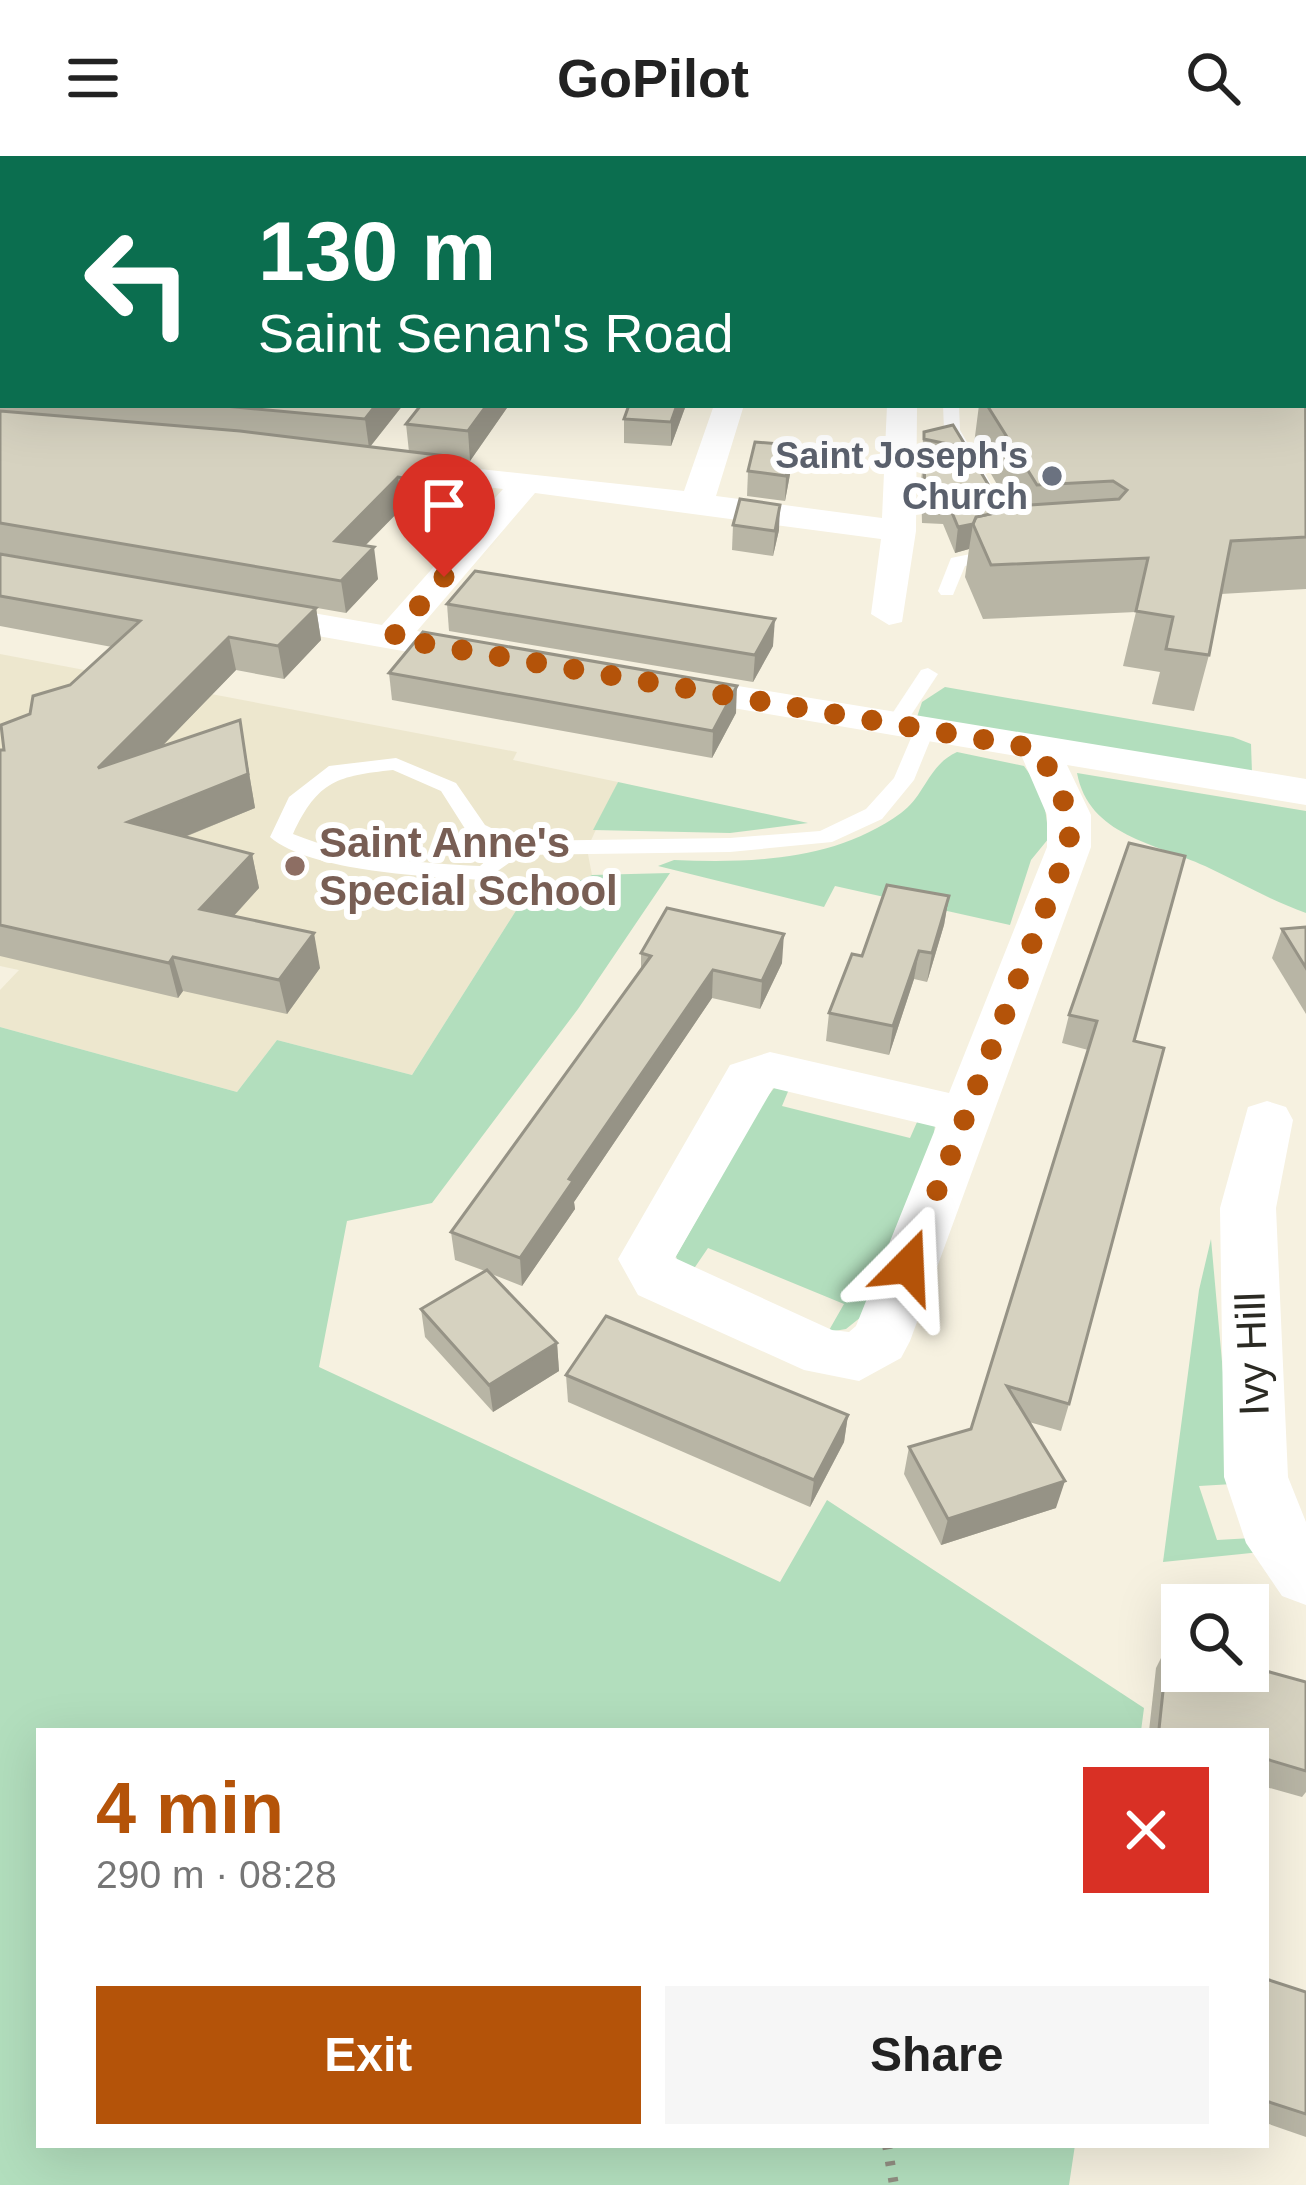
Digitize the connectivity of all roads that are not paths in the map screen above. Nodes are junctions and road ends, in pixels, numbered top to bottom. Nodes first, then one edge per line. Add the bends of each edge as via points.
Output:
1 (728, 408) edge
2 (902, 408) edge
3 (951, 408) edge
4 (402, 434) edge
5 (335, 458) edge
6 (379, 464) junction
7 (524, 485) junction
8 (697, 503) junction
9 (899, 531) junction
10 (947, 591) dead end
11 (207, 605) edge
12 (889, 614) dead end
13 (392, 638) junction
14 (529, 662) edge
15 (928, 674) dead end
16 (620, 678) edge
17 (909, 729) junction
18 (1039, 749) junction
19 (1306, 792) edge
20 (514, 848) junction
21 (965, 1115) junction
22 (1268, 1120) dead end
23 (1306, 1576) edge

1 - 8 street
2 - 9 street via 913,472
3 - 10 lane via 975,484 1020,548 957,562
4 - 6 street
5 - 6 street
6 - 7 street
7 - 8 street
7 - 13 street
8 - 9 street
9 - 12 street
11 - 13 street
13 - 14 street
15 - 17 lane
16 - 17 street
17 - 18 street
17 - 20 lane via 904,780 874,814 824,837
18 - 19 street
18 - 21 street via 1070,815 1069,847
20 - 20 lane via 477,830 449,787 396,764 335,770 297,802 281,837 324,856 430,871 484,873
21 - 21 street via 880,1341 859,1357 825,1353 658,1279 646,1259 750,1064
22 - 23 street, Ivy Hill via 1248,1208 1256,1477 1269,1522

